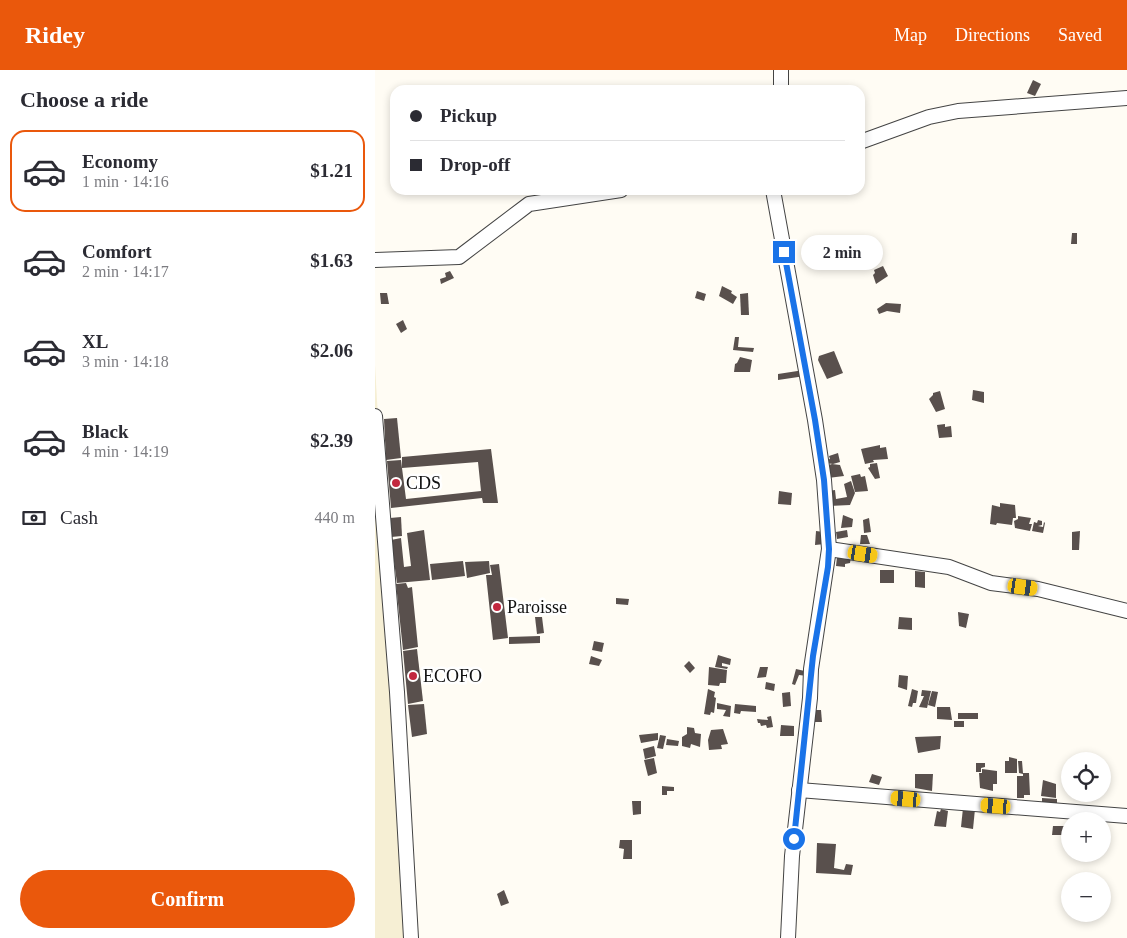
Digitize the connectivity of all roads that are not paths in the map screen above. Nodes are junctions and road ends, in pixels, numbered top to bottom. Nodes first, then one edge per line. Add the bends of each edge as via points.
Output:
1 (781, 70) edge
2 (781, 85) edge
3 (1127, 98) edge
4 (865, 140) edge
5 (588, 195) edge
6 (774, 195) edge
7 (375, 260) edge
8 (375, 416) edge
9 (829, 549) junction
10 (1127, 611) edge
11 (799, 790) junction
12 (1127, 816) edge
13 (411, 938) edge
14 (788, 938) edge

1 - 2 street
3 - 4 street via 958,111 929,117
5 - 7 street via 529,204 459,257
6 - 9 street via 815,420
8 - 13 street via 397,692
9 - 10 street via 949,568 991,583 1038,589
9 - 11 street via 813,652
11 - 12 street
11 - 14 street

